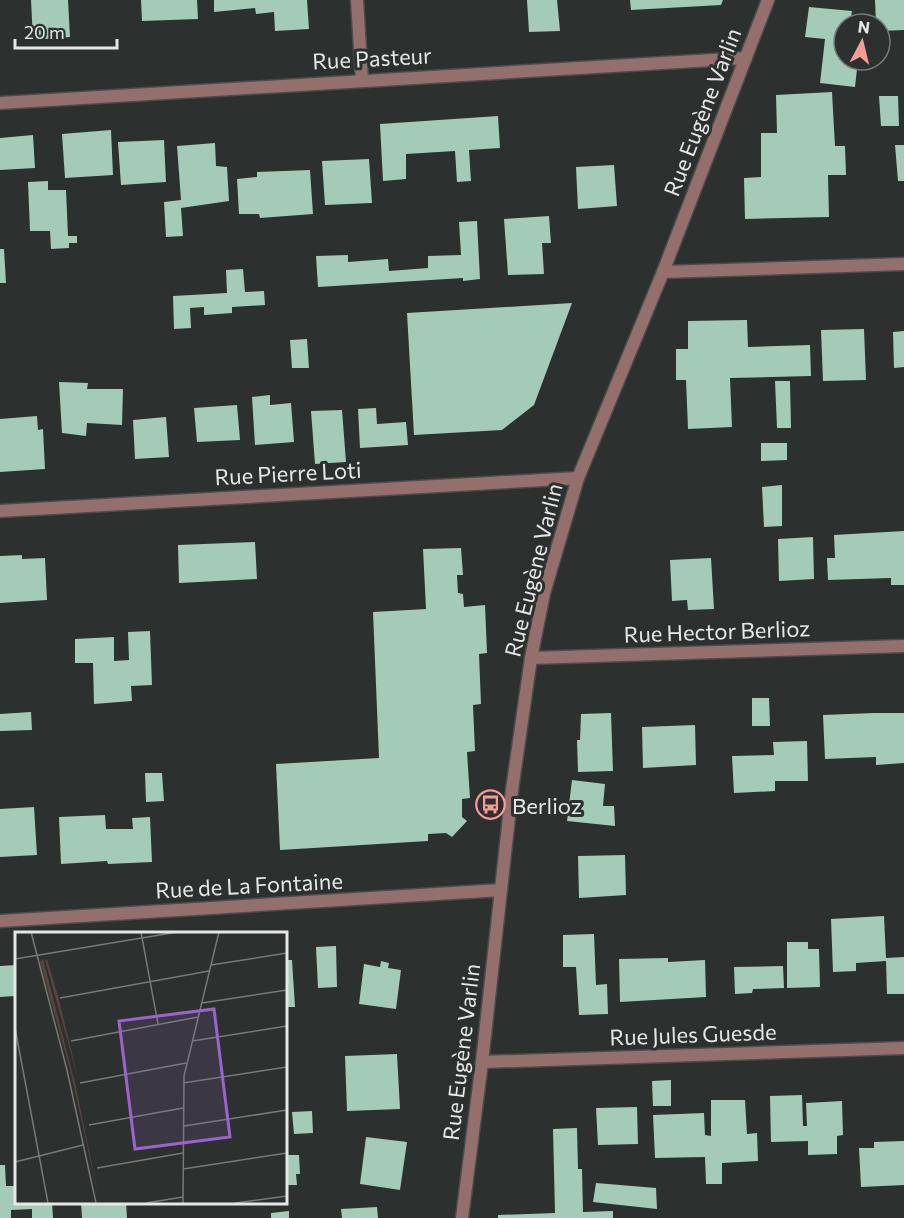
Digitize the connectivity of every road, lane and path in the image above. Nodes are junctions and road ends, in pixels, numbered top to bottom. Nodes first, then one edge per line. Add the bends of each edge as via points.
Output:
1 (357, 0) edge
2 (768, 0) edge
3 (746, 58) junction
4 (362, 80) junction
5 (0, 103) edge
6 (904, 264) edge
7 (663, 272) junction
8 (578, 478) junction
9 (0, 511) edge
10 (904, 646) edge
11 (531, 658) junction
12 (501, 890) junction
13 (0, 921) edge
14 (904, 1048) edge
15 (482, 1062) junction
16 (462, 1218) edge

1 - 4 street
2 - 3 street, Rue Eugène Varlin
3 - 4 street, Rue Pasteur
3 - 7 street, Rue Eugène Varlin
4 - 5 street, Rue Pasteur
6 - 7 street
7 - 8 street, Rue Eugène Varlin
8 - 9 street, Rue Pierre Loti
8 - 11 street, Rue Eugène Varlin via 544,593
10 - 11 street, Rue Hector Berlioz
11 - 12 street, Rue Eugène Varlin
12 - 13 street, Rue de La Fontaine
12 - 15 street, Rue Eugène Varlin
14 - 15 street, Rue Jules Guesde
15 - 16 street, Rue Eugène Varlin

